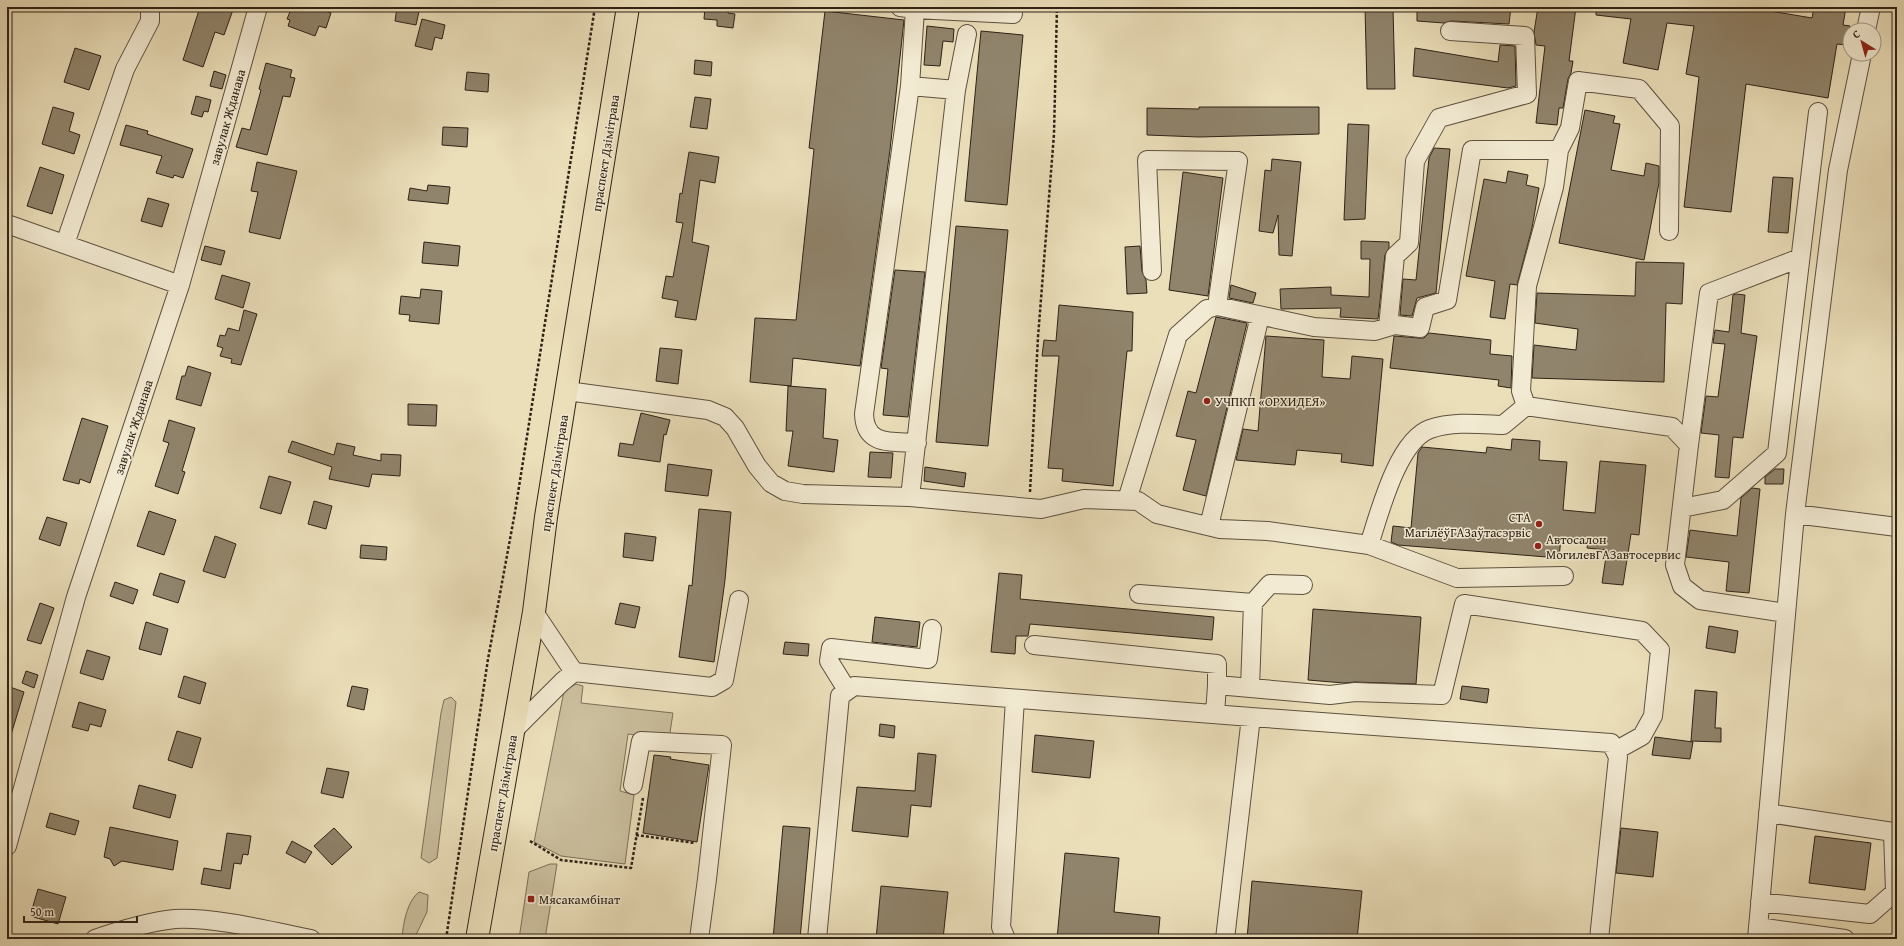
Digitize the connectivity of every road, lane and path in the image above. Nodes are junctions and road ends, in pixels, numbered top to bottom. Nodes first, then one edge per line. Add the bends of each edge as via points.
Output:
1 (150, 7) edge
2 (258, 7) edge
3 (595, 7) edge
4 (628, 7) edge
5 (1057, 7) edge
6 (1871, 7) edge
7 (907, 8) edge
8 (1013, 14) dead end
9 (1868, 22) edge
10 (1450, 31) dead end
11 (967, 34) dead end
12 (1860, 62) edge
13 (910, 86) junction
14 (956, 90) junction
15 (1818, 112) dead end
16 (1559, 150) junction
17 (7, 224) edge
18 (1669, 231) dead end
19 (65, 244) junction
20 (1800, 258) junction
21 (1152, 271) dead end
22 (180, 285) junction
23 (1217, 306) junction
24 (1260, 316) junction
25 (1388, 327) junction
26 (567, 391) junction
27 (1526, 406) junction
28 (917, 443) junction
29 (1689, 445) junction
30 (910, 497) junction
31 (1127, 500) junction
32 (1030, 508) junction
33 (1682, 508) junction
34 (1795, 514) junction
35 (1209, 526) junction
36 (1897, 527) edge
37 (1369, 545) junction
38 (1564, 576) dead end
39 (1303, 585) dead end
40 (1139, 594) dead end
41 (739, 600) dead end
42 (1253, 603) junction
43 (534, 612) junction
44 (1786, 613) junction
45 (932, 629) dead end
46 (1034, 645) dead end
47 (574, 672) junction
48 (1217, 685) junction
49 (1250, 688) junction
50 (847, 690) junction
51 (1015, 699) junction
52 (1215, 714) junction
53 (1251, 717) junction
54 (512, 732) junction
55 (1615, 751) junction
56 (633, 785) joint
57 (1768, 813) junction
58 (636, 835) junction
59 (530, 841) dead end
60 (711, 845) junction
61 (7, 846) edge
62 (1896, 892) edge
63 (1760, 902) junction
64 (1758, 933) edge
65 (95, 939) edge
66 (311, 939) edge
67 (446, 939) edge
68 (477, 939) edge
69 (699, 939) edge
70 (817, 939) edge
71 (1006, 939) edge
72 (1225, 939) edge
73 (1598, 939) edge
74 (1845, 939) edge

1 - 19 street via 150,21 125,68
2 - 22 street, завулак Жданава
3 - 67 path via 515,512 488,659
4 - 26 main road, праспект Дзімітрава
5 - 32 path via 1054,134 1039,329
6 - 9 street
7 - 8 street
7 - 13 street
10 - 25 street via 1525,36 1527,94 1439,118 1415,161 1409,243 1395,256
11 - 14 street
12 - 34 street via 1838,170
13 - 14 street
13 - 28 street via 864,424 869,434 878,440
14 - 28 street
15 - 20 street
16 - 18 street via 1570,128 1578,81 1639,88 1670,126
16 - 25 street via 1472,150 1448,300 1425,307 1420,328 1395,325
16 - 27 street via 1554,187 1527,286 1522,391
17 - 19 street
19 - 22 street
20 - 29 street via 1709,293
20 - 33 street via 1777,453 1723,500
21 - 23 street via 1147,160 1238,161
22 - 61 street, завулак Жданава via 76,597
23 - 24 street
23 - 31 street via 1207,309 1178,335
24 - 25 street via 1314,327 1376,331
24 - 35 street
26 - 30 street via 708,410 725,417 736,428 757,466 771,483 784,490 803,494
26 - 43 main road, праспект Дзімітрава via 546,517
27 - 29 street via 1672,427
27 - 37 street via 1503,426 1470,424 1440,427 1428,430 1409,446 1390,480
28 - 30 street
29 - 33 street
30 - 32 street
31 - 32 street via 1084,499 1041,509
31 - 35 street via 1138,501 1157,514
33 - 44 street via 1676,565 1682,586 1700,600
34 - 36 street
34 - 44 street
35 - 37 street
37 - 38 street via 1457,578
39 - 42 street via 1270,584
40 - 42 street
41 - 47 street via 724,680 712,687
42 - 49 street
43 - 47 street
43 - 54 main road, праспект Дзімітрава
44 - 57 street
45 - 50 street via 928,659 831,648 829,661
46 - 48 street via 1217,664
47 - 54 street
48 - 49 street
48 - 52 street
49 - 55 street via 1330,695 1355,692 1442,695 1464,604 1642,631 1660,650 1653,716 1642,736
50 - 51 street via 854,686
50 - 70 street via 840,696
51 - 52 street
51 - 71 street via 1001,927
52 - 53 street
53 - 55 street via 1611,743
53 - 72 street
54 - 68 main road, праспект Дзімітрава
55 - 73 street via 1618,756
56 - 58 path via 644,788
56 - 60 street via 641,741 722,745
57 - 62 street via 1893,832
57 - 63 street
58 - 59 path via 631,868 561,860
58 - 60 path
60 - 69 street
62 - 63 street via 1870,914
63 - 64 street
64 - 74 street
65 - 66 street via 143,924 176,919 215,922

